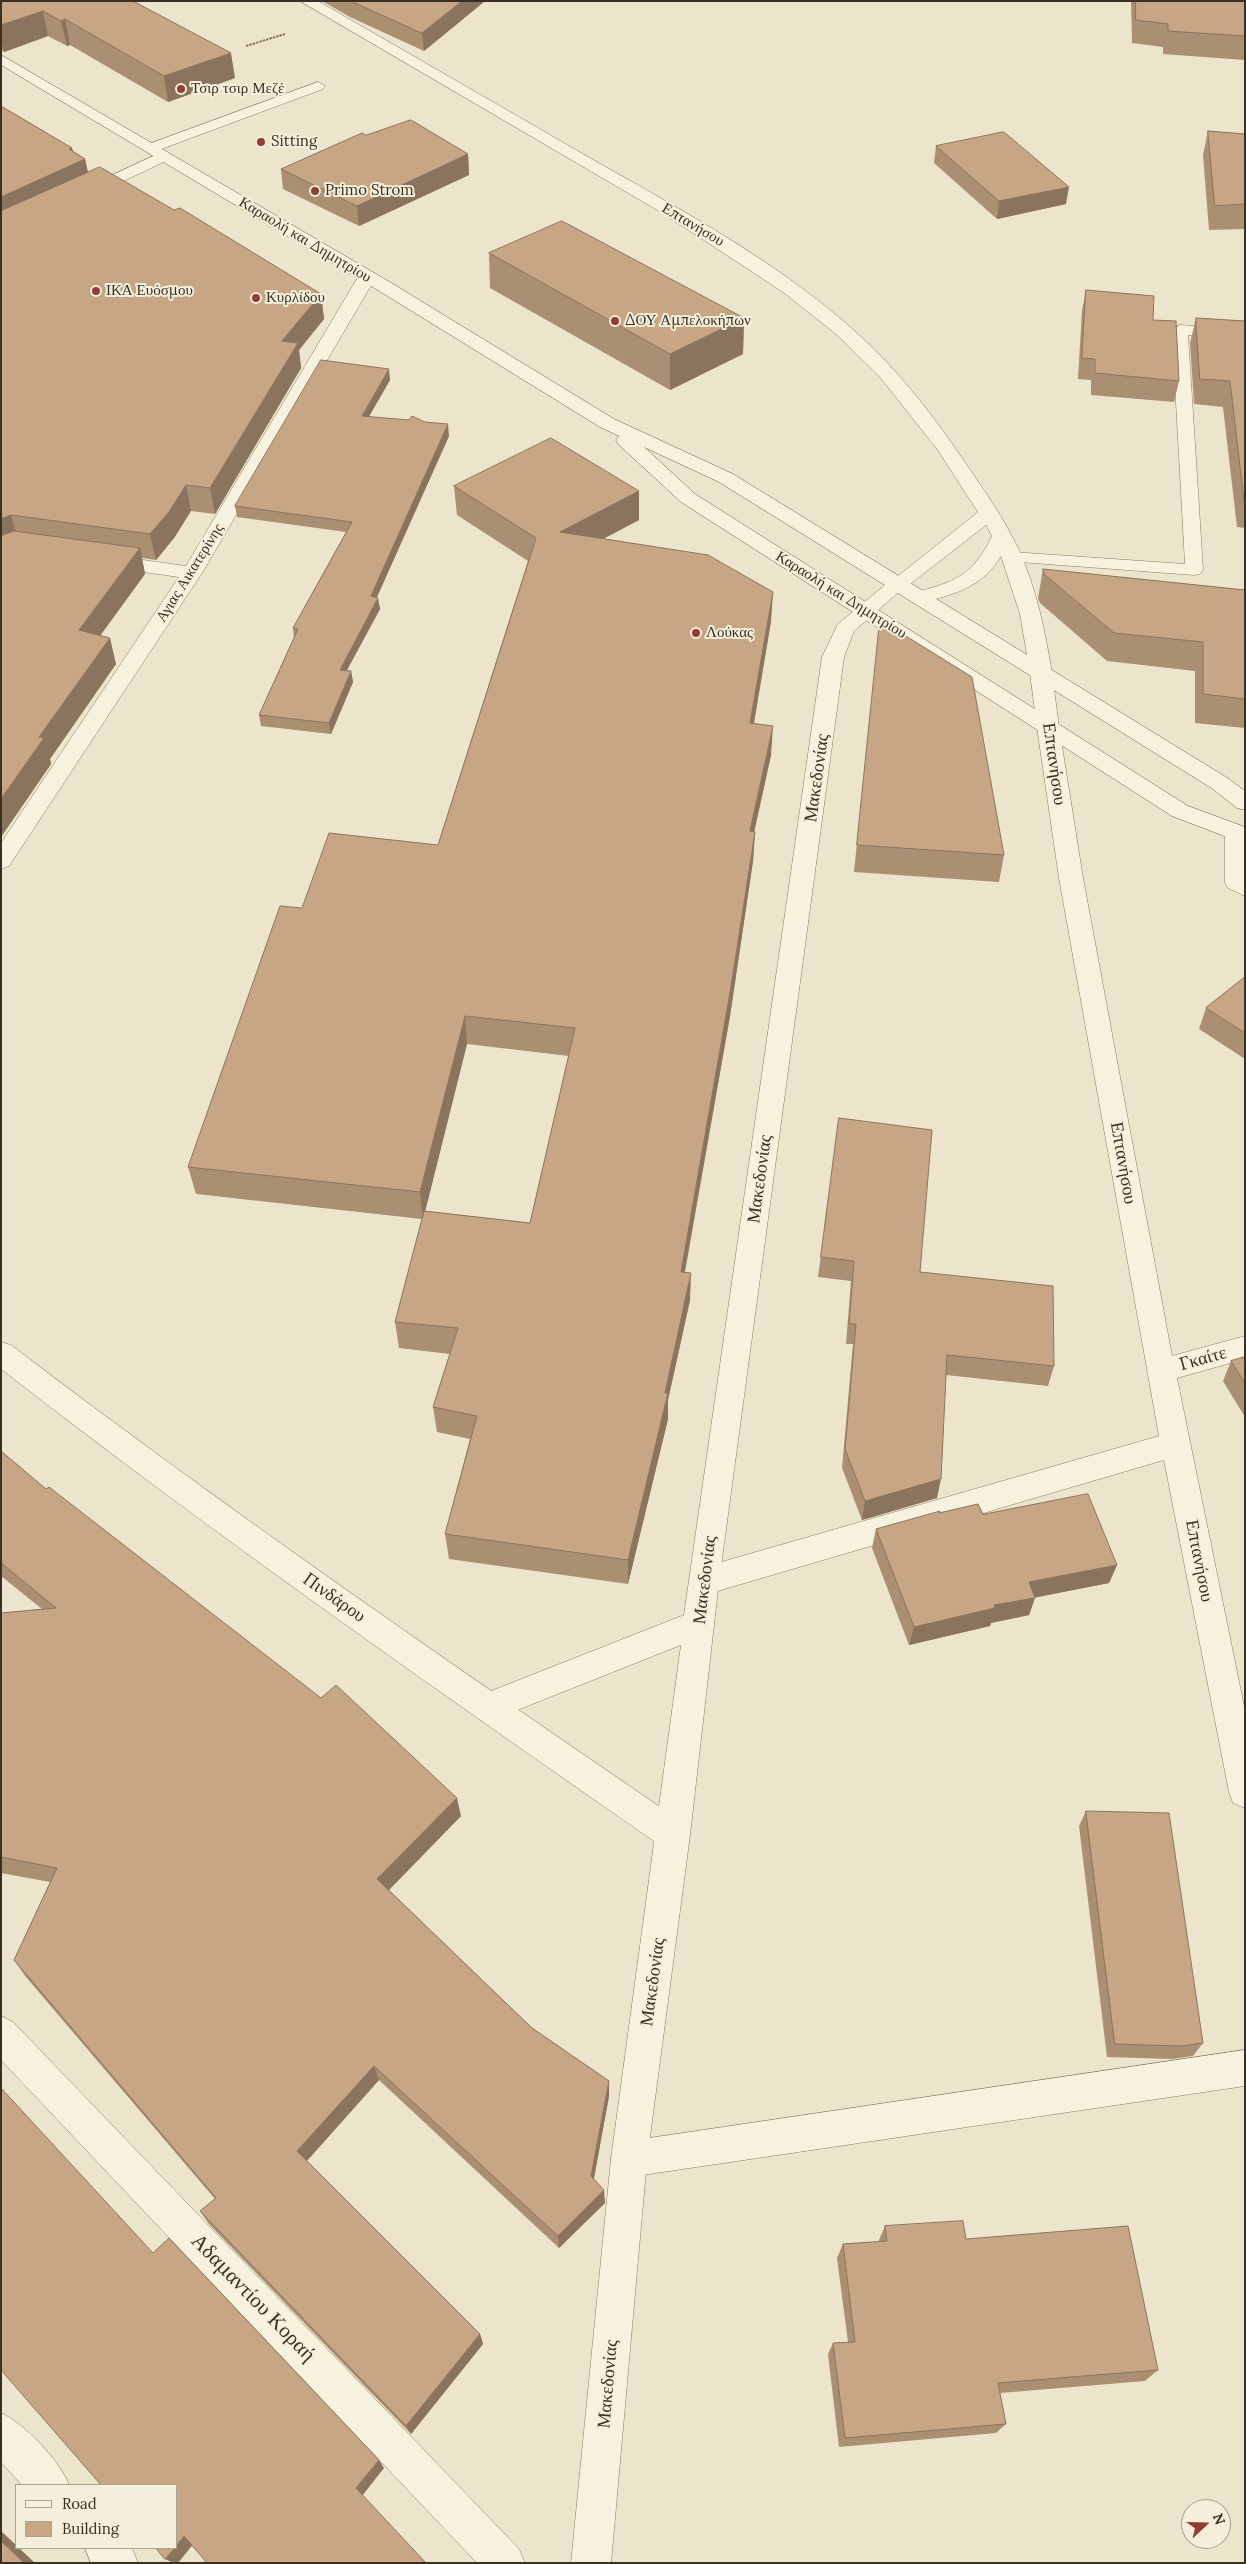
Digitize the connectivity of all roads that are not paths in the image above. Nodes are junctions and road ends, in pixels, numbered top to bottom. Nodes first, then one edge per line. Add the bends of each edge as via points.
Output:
1 (308, 1) edge
2 (1, 59) edge
3 (318, 86) dead end
4 (157, 152) junction
5 (73, 198) edge
6 (367, 277) junction
7 (1245, 334) edge
8 (607, 423) junction
9 (988, 514) junction
10 (1002, 536) junction
11 (1012, 557) junction
12 (86, 558) edge
13 (192, 573) junction
14 (898, 584) junction
15 (919, 597) junction
16 (864, 610) junction
17 (1041, 673) junction
18 (1048, 727) junction
19 (1245, 803) edge
20 (1240, 834) edge
21 (1, 861) edge
22 (1245, 889) edge
23 (1245, 1347) edge
24 (1, 1353) edge
25 (1161, 1371) junction
26 (1176, 1444) junction
27 (704, 1581) junction
28 (699, 1623) junction
29 (487, 1707) junction
30 (1245, 1792) edge
31 (673, 1835) junction
32 (1, 2034) edge
33 (1245, 2068) edge
34 (629, 2159) junction
35 (1, 2433) edge
36 (48, 2484) edge
37 (106, 2549) edge
38 (118, 2563) edge
39 (505, 2563) edge
40 (591, 2563) edge

1 - 9 street, Επτανήσου via 709,234 814,306 883,370 912,403 960,467
2 - 4 street, Καραολή και Δημητρίου
3 - 4 lane
4 - 5 street
4 - 6 street, Καραολή και Δημητρίου
6 - 8 street, Καραολή και Δημητρίου
6 - 13 street, Αγιας Αικατερίνης
7 - 11 lane via 1180,330 1194,570
8 - 14 street, Καραολή και Δημητρίου via 726,478
8 - 16 street, Καραολή και Δημητρίου via 688,498
9 - 10 street, Επτανήσου
9 - 14 street, Μακεδονίας
10 - 11 street, Επτανήσου
10 - 15 street via 986,566 970,580 961,586
11 - 17 street, Επτανήσου via 1028,602
12 - 13 street
13 - 21 street, Αγιας Αικατερίνης
14 - 15 street, Καραολή και Δημητρίου
14 - 16 street, Μακεδονίας
15 - 16 street
15 - 17 street, Καραολή και Δημητρίου
16 - 18 street, Καραολή και Δημητρίου
16 - 27 street, Μακεδονίας via 845,628 834,657
17 - 18 street, Επτανήσου
17 - 19 street, Καραολή και Δημητρίου via 1220,784
18 - 20 street, Καραολή και Δημητρίου via 1180,811
18 - 25 street, Επτανήσου via 1071,878
20 - 22 lane via 1236,883
23 - 25 street, Γκαίτε
24 - 29 street, Πινδάρου via 122,1447
25 - 26 street, Επτανήσου
26 - 27 street
26 - 30 street, Επτανήσου
27 - 28 street, Μακεδονίας
28 - 29 street
28 - 31 street, Μακεδονίας
29 - 31 street, Πινδάρου
31 - 34 street, Μακεδονίας
32 - 39 street, Αδαμαντίου Κοραή
33 - 34 street
34 - 40 street, Μακεδονίας
35 - 36 street
37 - 38 street

